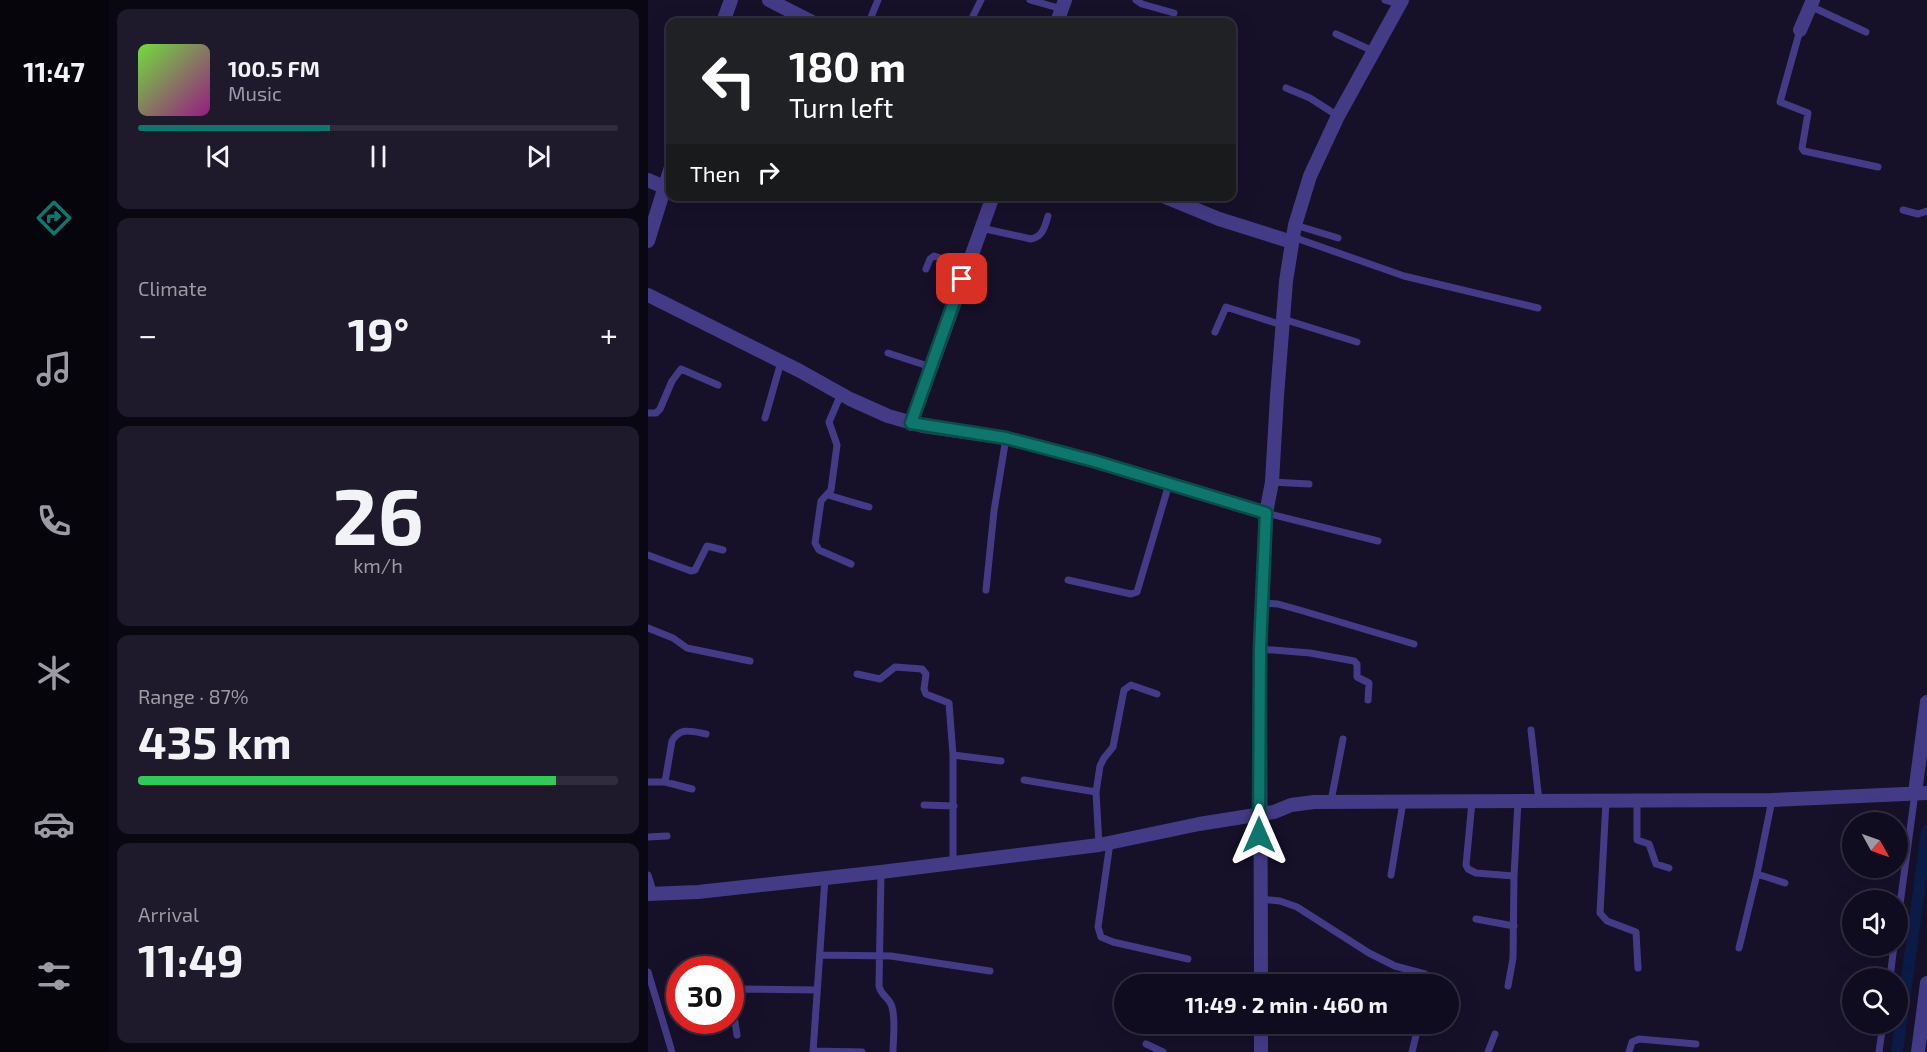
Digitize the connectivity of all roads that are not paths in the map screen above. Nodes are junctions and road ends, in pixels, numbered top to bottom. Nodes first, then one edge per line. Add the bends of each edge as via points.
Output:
1 (731, 0) edge
2 (769, 0) edge
3 (878, 0) edge
4 (981, 0) edge
5 (1030, 0) edge
6 (1136, 0) edge
7 (1385, 0) edge
8 (1401, 2) edge
9 (1812, 3) edge
10 (1061, 11) edge
11 (1174, 13) dead end
12 (724, 18) edge
13 (804, 18) edge
14 (871, 18) edge
15 (972, 18) edge
16 (1800, 30) joint
17 (1866, 32) dead end
18 (1336, 34) dead end
19 (1373, 51) junction
20 (1286, 88) dead end
21 (1338, 117) junction
22 (1878, 166) dead end
23 (648, 180) edge
24 (666, 181) edge
25 (664, 187) junction
26 (991, 201) edge
27 (1181, 201) edge
28 (1904, 210) dead end
29 (1927, 211) edge
30 (1048, 216) dead end
31 (981, 228) junction
32 (1293, 235) junction
33 (1338, 238) dead end
34 (648, 241) edge
35 (967, 267) junction
36 (926, 269) dead end
37 (648, 295) edge
38 (1538, 308) dead end
39 (1283, 322) junction
40 (1215, 332) dead end
41 (1357, 342) dead end
42 (888, 352) dead end
43 (782, 362) junction
44 (931, 366) junction
45 (718, 385) dead end
46 (842, 394) junction
47 (648, 413) edge
48 (765, 418) dead end
49 (911, 423) junction
50 (1006, 438) junction
51 (1272, 482) junction
52 (1169, 484) junction
53 (1309, 484) dead end
54 (828, 495) junction
55 (868, 507) dead end
56 (1266, 513) junction
57 (1378, 542) dead end
58 (723, 550) dead end
59 (648, 555) edge
60 (851, 564) dead end
61 (1068, 580) dead end
62 (986, 590) dead end
63 (1262, 603) junction
64 (648, 628) edge
65 (1414, 644) dead end
66 (1260, 649) junction
67 (750, 661) dead end
68 (857, 674) dead end
69 (1157, 694) dead end
70 (1368, 700) dead end
71 (1927, 702) edge
72 (1531, 730) dead end
73 (706, 734) dead end
74 (1343, 739) dead end
75 (954, 754) junction
76 (1001, 761) dead end
77 (1024, 780) dead end
78 (648, 782) edge
79 (665, 782) junction
80 (692, 789) dead end
81 (1096, 792) junction
82 (1921, 793) edge
83 (1772, 800) junction
84 (1331, 801) junction
85 (1403, 801) junction
86 (1518, 801) junction
87 (1539, 801) junction
88 (1606, 801) junction
89 (1637, 801) junction
90 (1472, 802) junction
91 (924, 806) dead end
92 (954, 806) junction
93 (1259, 814) junction
94 (667, 836) dead end
95 (648, 837) edge
96 (1105, 844) junction
97 (953, 864) junction
98 (1669, 868) dead end
99 (881, 872) junction
100 (1757, 874) junction
101 (648, 875) edge
102 (1391, 875) dead end
103 (1514, 876) junction
104 (825, 878) junction
105 (1785, 883) dead end
106 (1903, 890) edge
107 (651, 894) edge
108 (1260, 899) junction
109 (1476, 919) dead end
110 (1514, 926) junction
111 (1739, 948) dead end
112 (820, 955) junction
113 (879, 957) junction
114 (1188, 959) dead end
115 (1638, 969) dead end
116 (990, 971) dead end
117 (648, 972) edge
118 (1261, 974) edge
119 (1425, 974) edge
120 (1927, 983) edge
121 (1508, 986) dead end
122 (817, 990) junction
123 (1261, 1034) edge
124 (1416, 1034) edge
125 (1495, 1034) dead end
126 (1882, 1034) edge
127 (737, 1035) dead end
128 (1146, 1044) dead end
129 (1696, 1044) dead end
130 (813, 1051) edge
131 (672, 1052) edge
132 (862, 1052) edge
133 (892, 1052) edge
134 (1163, 1052) edge
135 (1261, 1052) edge
136 (1412, 1052) edge
137 (1488, 1052) edge
138 (1629, 1052) edge
139 (1880, 1052) edge
140 (1917, 1052) edge

1 - 12 street
2 - 13 street
3 - 14 lane
4 - 15 lane
5 - 10 lane
6 - 11 lane
7 - 8 lane
8 - 19 street
9 - 16 street
9 - 17 lane
16 - 22 lane via 1780,102 1808,113 1802,148
18 - 19 lane
19 - 21 street
20 - 21 lane
21 - 32 street via 1310,176
23 - 25 street
24 - 25 street
25 - 34 street
26 - 31 street
27 - 32 street
28 - 29 lane via 1918,214
30 - 31 lane via 1038,238
31 - 35 street
32 - 33 lane
32 - 38 lane via 1404,276
32 - 39 street
35 - 36 lane via 934,256
35 - 44 street
37 - 43 street
39 - 40 lane via 1226,307
39 - 41 lane
39 - 51 street
42 - 44 lane
43 - 46 street
43 - 48 lane
44 - 49 street
45 - 47 lane via 681,369 660,410
46 - 49 street
46 - 54 lane via 829,422 837,445
49 - 50 street
50 - 52 street
50 - 62 lane
51 - 53 lane
51 - 56 street
52 - 56 street
52 - 61 lane via 1137,592
54 - 55 lane
54 - 60 lane via 821,501 816,546
56 - 57 lane
56 - 63 street
58 - 59 lane via 706,546 692,571
63 - 65 lane
63 - 66 street
64 - 67 lane via 687,648
66 - 70 lane via 1354,661 1357,677 1369,683
66 - 93 street
68 - 75 lane via 880,679 895,667 925,672 926,694 950,705
69 - 81 lane via 1131,685 1126,687 1113,747 1102,762
71 - 82 street
72 - 87 lane
73 - 79 lane via 687,731 675,736
74 - 84 lane
75 - 76 lane
75 - 92 lane
77 - 81 lane
78 - 79 lane
79 - 80 lane
81 - 96 lane
82 - 83 street
82 - 106 lane
83 - 89 street
83 - 100 lane
84 - 85 street
84 - 93 street via 1291,805
85 - 90 street
85 - 102 lane
86 - 87 street
86 - 90 street
86 - 103 lane
87 - 88 street
88 - 89 street
88 - 115 lane via 1600,913 1606,921 1636,932
89 - 98 lane via 1637,840 1649,844 1656,864
90 - 103 lane via 1468,869
91 - 92 lane
92 - 97 lane
93 - 96 street
93 - 108 street
94 - 95 lane
96 - 97 street
96 - 114 lane via 1098,927 1101,937
97 - 99 street
99 - 104 street
99 - 113 lane
100 - 105 lane
100 - 111 lane
101 - 107 lane
103 - 110 lane
104 - 107 street
104 - 112 lane
108 - 118 street
108 - 119 lane via 1297,907 1369,953 1395,966
109 - 110 lane
110 - 121 lane
112 - 113 lane
112 - 122 lane
113 - 116 lane
113 - 133 lane via 880,991 893,1009
117 - 131 lane
120 - 140 street
122 - 127 lane via 738,989 734,1003
122 - 130 lane
123 - 135 street
124 - 136 lane
125 - 137 lane
126 - 139 lane
128 - 134 lane
129 - 138 lane via 1639,1039 1632,1042
130 - 132 lane

